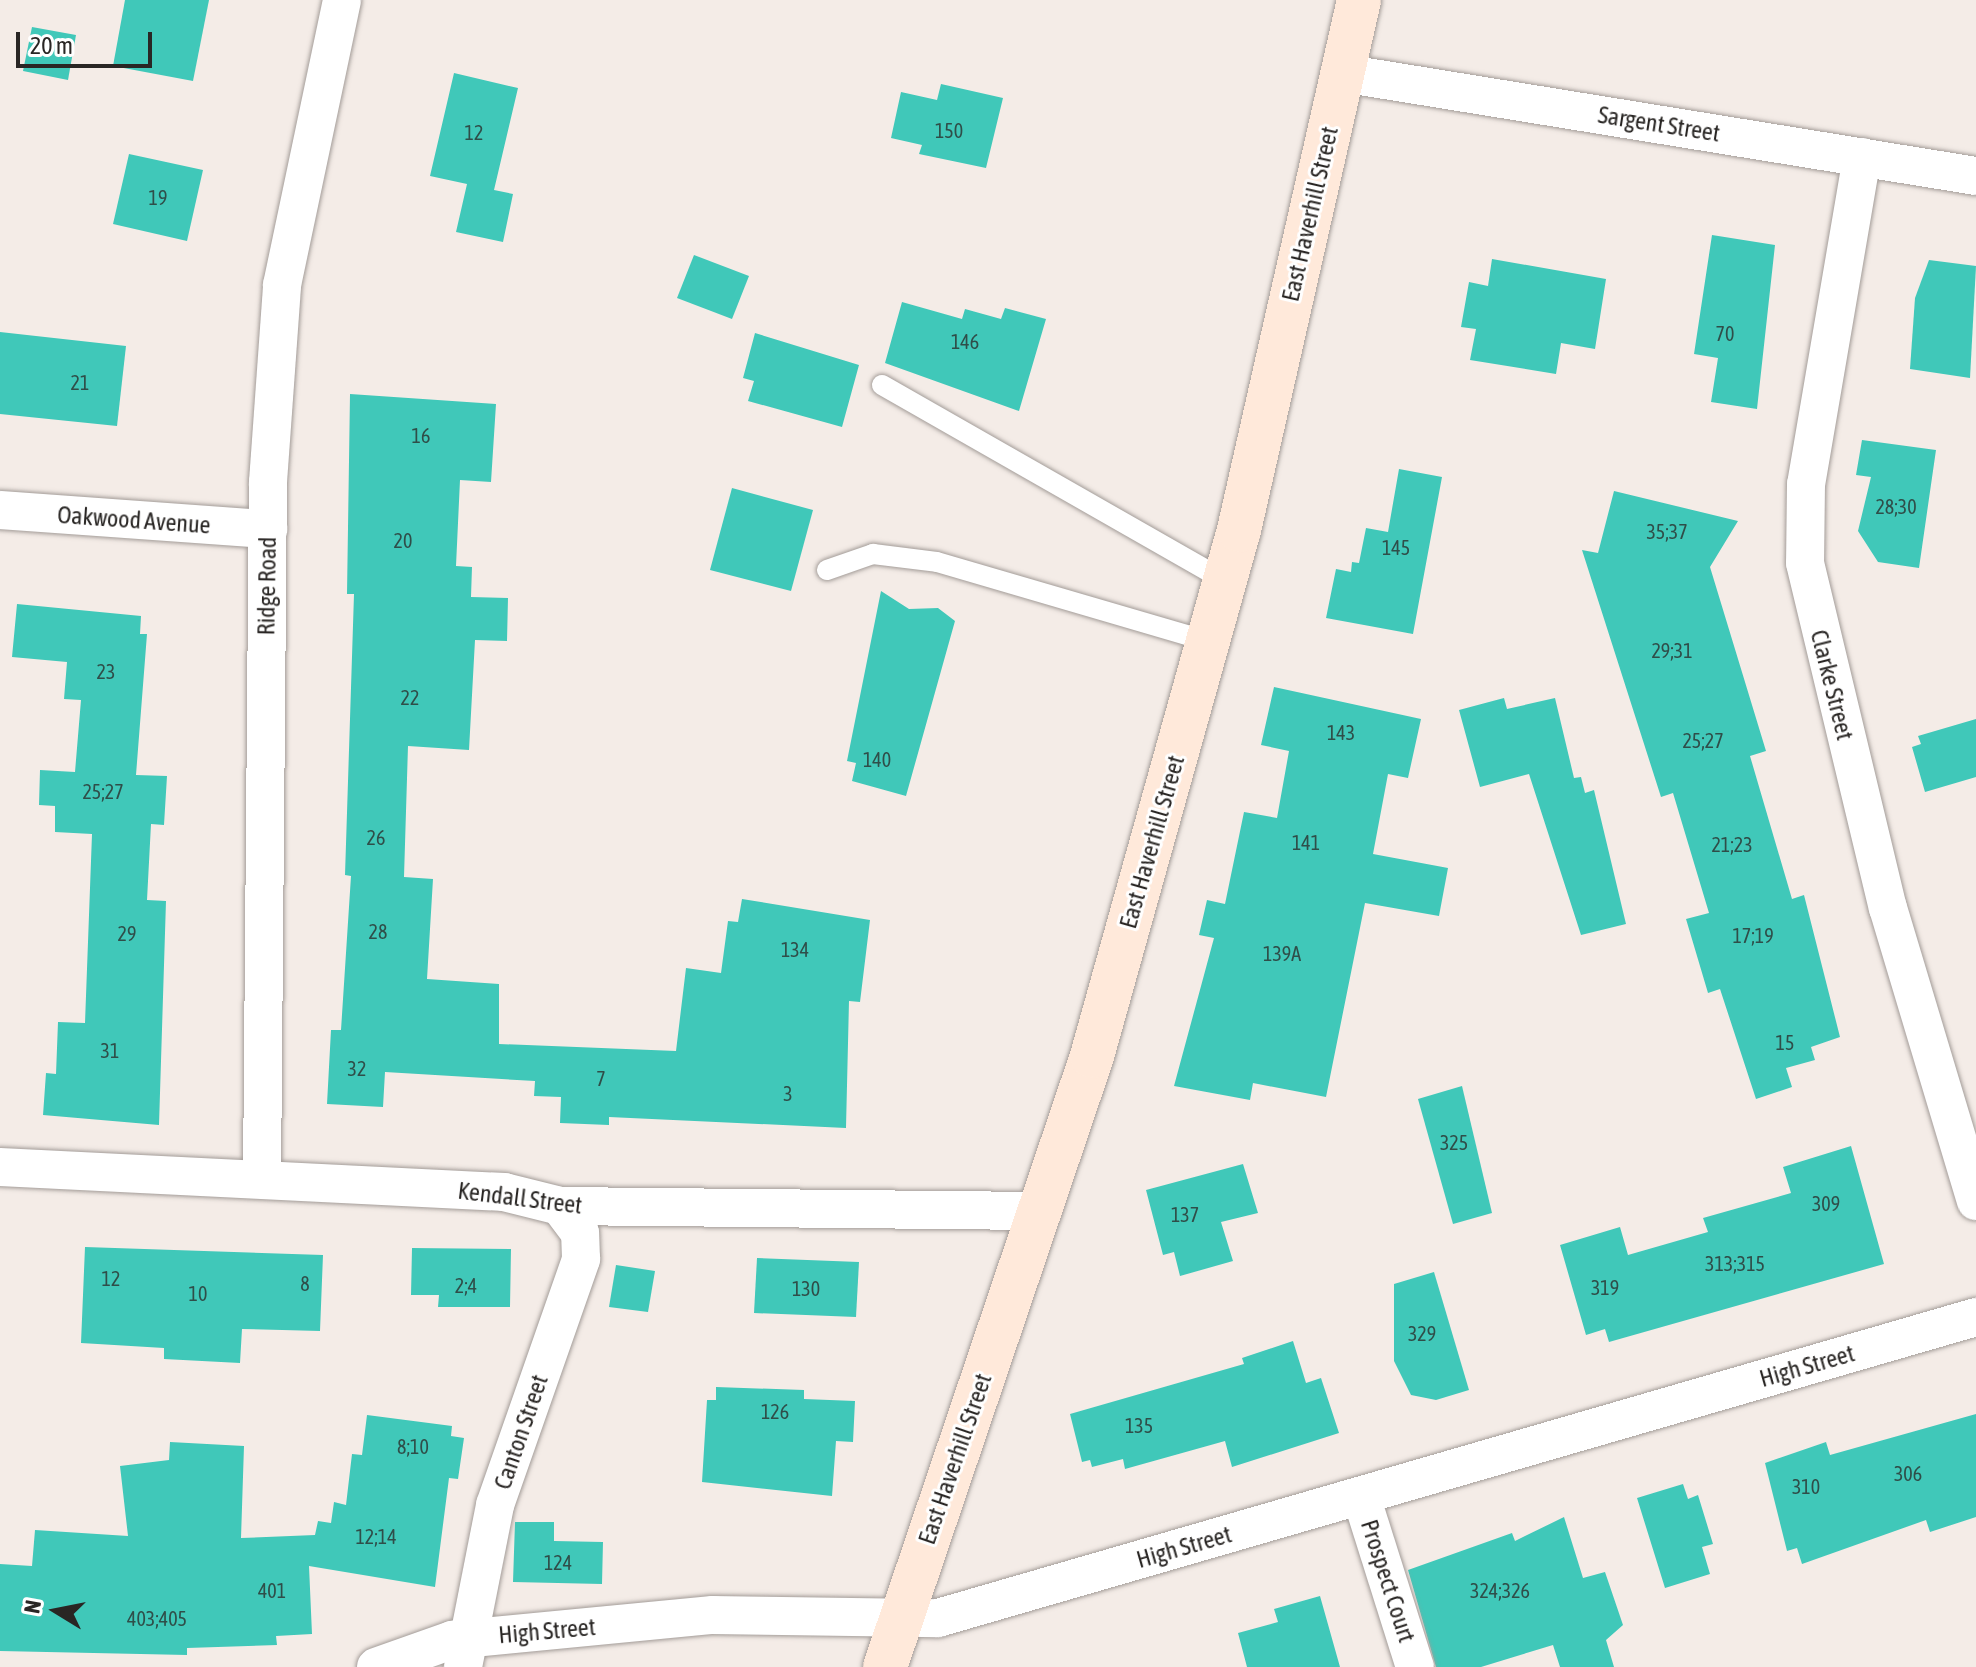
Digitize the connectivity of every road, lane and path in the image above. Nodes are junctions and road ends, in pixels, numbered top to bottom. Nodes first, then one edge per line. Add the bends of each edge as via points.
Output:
1 (342, 0) edge
2 (1359, 0) edge
3 (1342, 73) junction
4 (1862, 157) junction
5 (1976, 176) edge
6 (882, 385) dead end
7 (0, 510) edge
8 (268, 529) junction
9 (827, 570) dead end
10 (1224, 580) junction
11 (1207, 641) junction
12 (0, 1167) edge
13 (262, 1179) junction
14 (1976, 1201) edge
15 (560, 1206) junction
16 (1041, 1211) junction
17 (1976, 1317) edge
18 (1361, 1496) junction
19 (901, 1617) junction
20 (466, 1653) edge
21 (376, 1667) edge
22 (885, 1667) edge
23 (1415, 1667) edge

1 - 8 street, Ridge Road via 282,285
2 - 3 main road, East Haverhill Street
3 - 4 street, Sargent Street
3 - 10 main road, East Haverhill Street
4 - 5 street, Sargent Street
4 - 14 street, Clarke Street via 1806,484 1805,563 1888,908
6 - 10 lane
7 - 8 street, Oakwood Avenue
8 - 13 street, Ridge Road
9 - 11 lane via 873,554 937,562
10 - 11 main road, East Haverhill Street
11 - 16 main road, East Haverhill Street via 1092,1056
12 - 13 street, Kendall Street
13 - 15 street, Kendall Street via 504,1192
15 - 16 street, Kendall Street
15 - 20 street, Canton Street via 580,1233 581,1259 495,1505
16 - 19 main road, East Haverhill Street
17 - 18 street, High Street
18 - 19 street, High Street via 938,1618
18 - 23 street, Prospect Court
19 - 20 street, High Street via 713,1615
19 - 22 main road, East Haverhill Street
20 - 21 street, High Street

